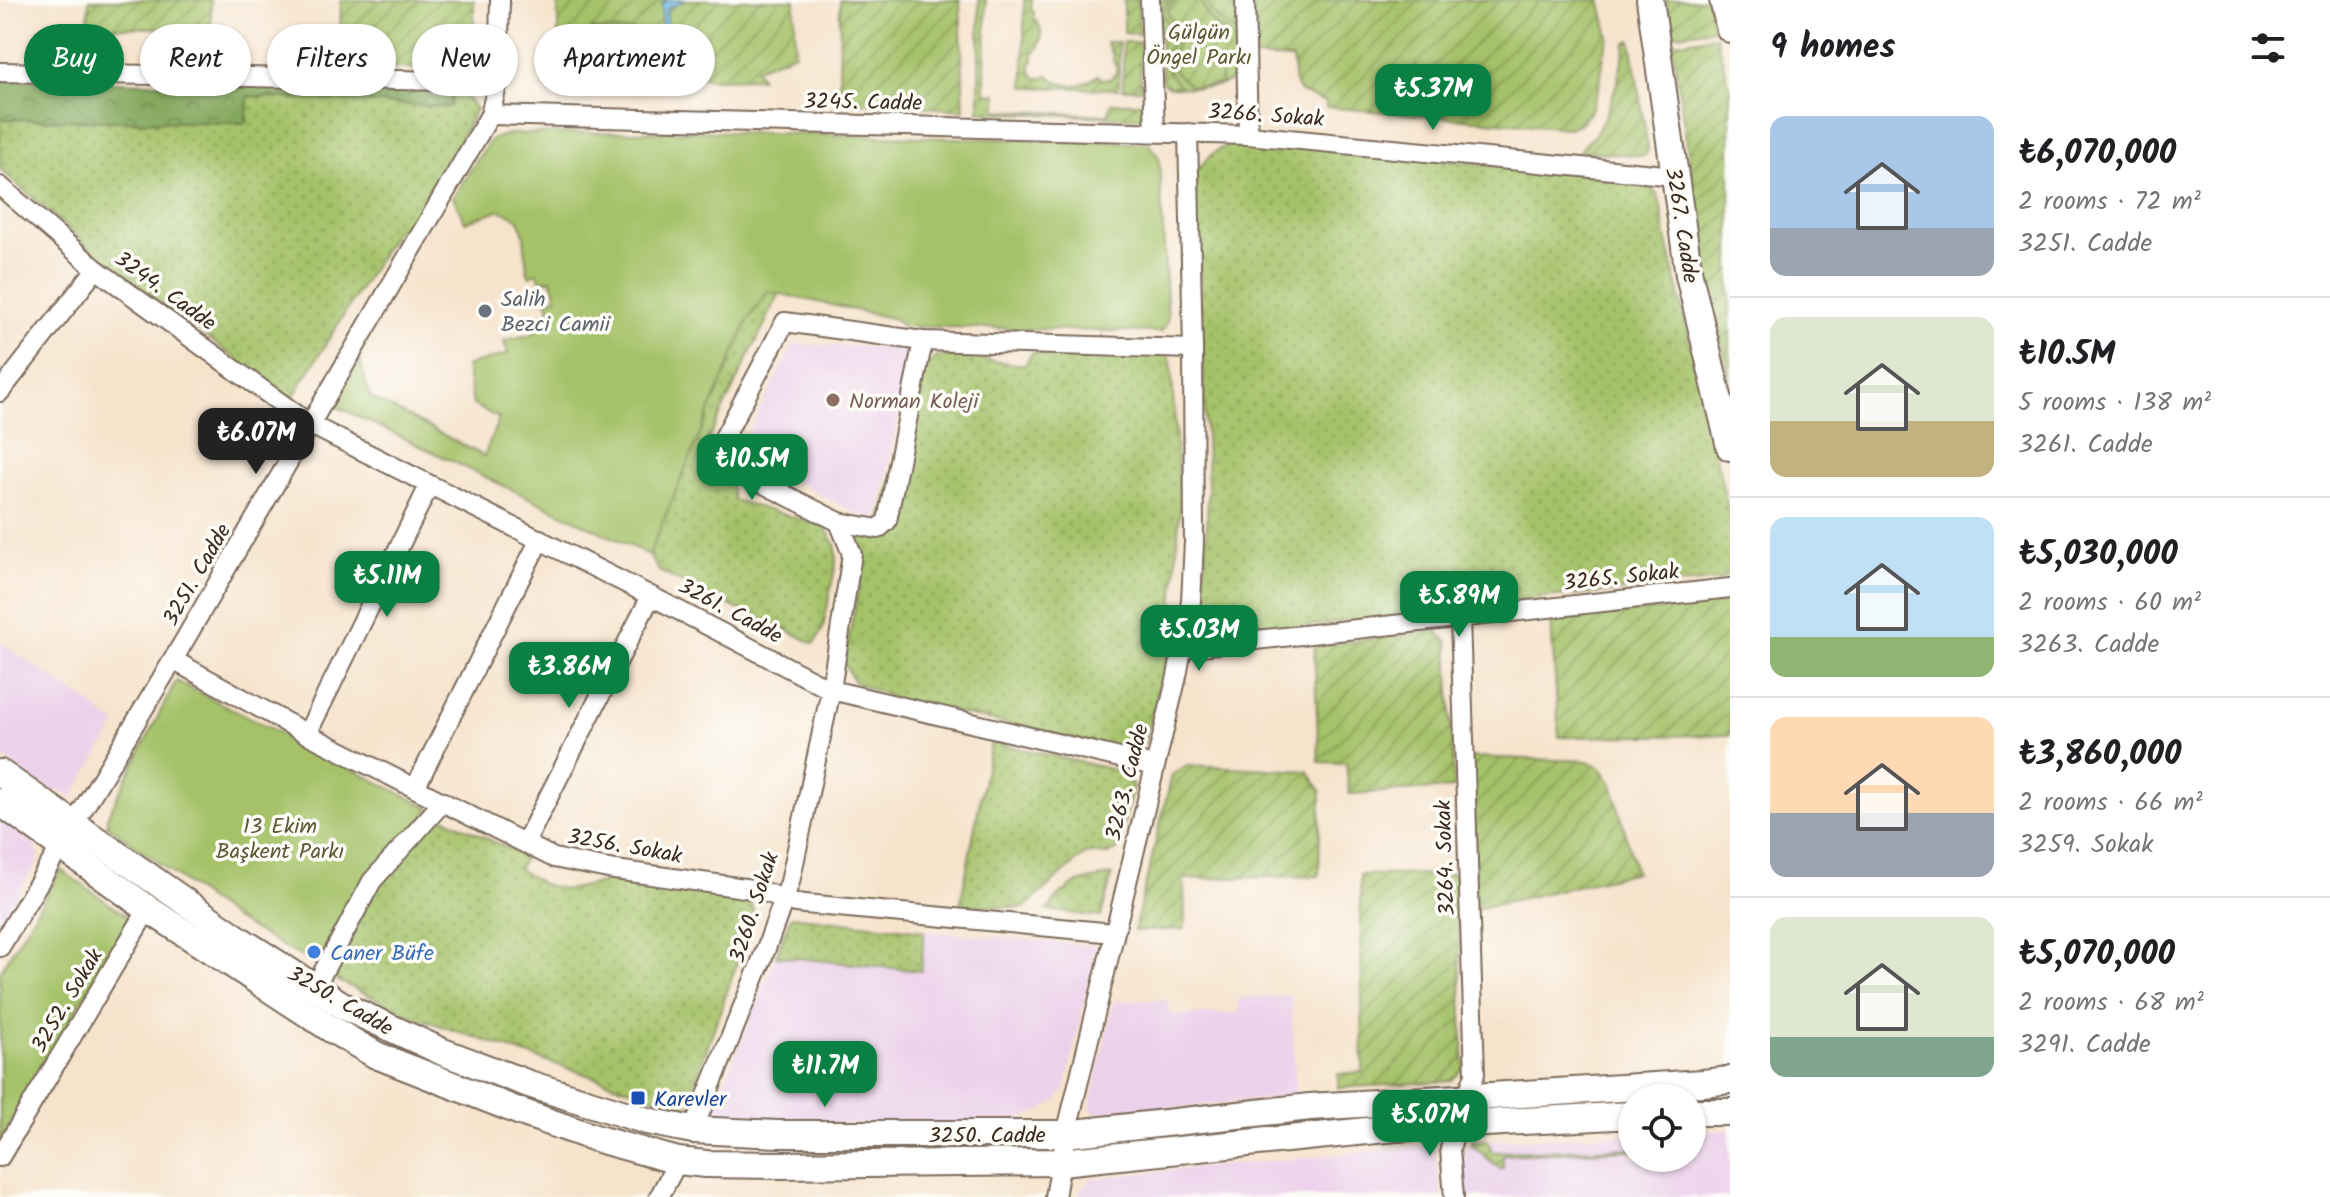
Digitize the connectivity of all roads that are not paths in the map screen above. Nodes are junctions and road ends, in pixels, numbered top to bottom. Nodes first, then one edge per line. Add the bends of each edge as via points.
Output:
1 (500, 0) edge
2 (1150, 0) edge
3 (1245, 0) edge
4 (1650, 0) edge
5 (1723, 0) edge
6 (499, 24) edge
7 (1730, 29) edge
8 (0, 72) edge
9 (412, 80) edge
10 (495, 96) edge
11 (490, 115) junction
12 (1155, 132) junction
13 (1188, 133) junction
14 (1248, 135) junction
15 (1675, 176) junction
16 (0, 186) edge
17 (96, 269) junction
18 (923, 341) junction
19 (1193, 349) junction
20 (0, 392) edge
21 (311, 425) junction
22 (1730, 447) edge
23 (429, 486) junction
24 (839, 522) junction
25 (540, 539) junction
26 (1730, 588) edge
27 (651, 596) junction
28 (1460, 618) junction
29 (1183, 648) junction
30 (173, 660) junction
31 (831, 690) junction
32 (307, 734) junction
33 (1154, 766) junction
34 (0, 773) edge
35 (415, 788) junction
36 (0, 802) edge
37 (443, 802) junction
38 (69, 835) junction
39 (525, 843) junction
40 (784, 899) junction
41 (148, 909) junction
42 (1114, 933) junction
43 (0, 947) edge
44 (315, 987) junction
45 (1730, 1080) edge
46 (1467, 1096) junction
47 (1706, 1112) edge
48 (1730, 1112) edge
49 (1618, 1116) edge
50 (1457, 1124) junction
51 (693, 1130) junction
52 (1066, 1134) junction
53 (0, 1157) edge
54 (678, 1161) junction
55 (1061, 1162) junction
56 (659, 1197) edge
57 (1055, 1197) edge
58 (1454, 1197) edge

1 - 6 street, 3251. Cadde
2 - 12 street
3 - 14 street
4 - 15 street, 3267. Cadde
5 - 7 street
8 - 9 street
10 - 11 street, 3251. Cadde
11 - 12 street, 3245. Cadde
11 - 21 street, 3251. Cadde
12 - 13 street, 3245. Cadde
13 - 14 street, 3266. Sokak
13 - 19 street, 3263. Cadde
14 - 15 street, 3266. Sokak
15 - 22 street, 3267. Cadde via 1689,275
16 - 17 street, 3244. Cadde
17 - 20 street
17 - 21 street, 3244. Cadde
18 - 19 street
18 - 24 street via 887,521 878,529
18 - 24 street via 785,322 719,447 740,472
19 - 29 street, 3263. Cadde via 1194,563
21 - 23 street, 3261. Cadde
21 - 30 street, 3251. Cadde
23 - 25 street, 3261. Cadde
23 - 32 street
24 - 31 street, 3260. Sokak via 852,554
25 - 27 street, 3261. Cadde
25 - 35 street
26 - 28 street, 3265. Sokak
27 - 31 street, 3261. Cadde
27 - 39 street
28 - 29 street, 3265. Sokak
28 - 46 street, 3264. Sokak via 1475,1074
29 - 33 street, 3263. Cadde
30 - 32 street, 3256. Sokak
30 - 38 street, 3251. Cadde
31 - 33 street, 3261. Cadde
31 - 40 street, 3260. Sokak
32 - 35 street, 3256. Sokak
33 - 42 street, 3263. Cadde
34 - 38 street, 3250. Cadde
35 - 37 street, 3256. Sokak
36 - 38 street, 3250. Cadde
37 - 39 street, 3256. Sokak
37 - 44 street via 372,881
38 - 41 street, 3250. Cadde
38 - 43 street, 3251. Cadde
38 - 44 street, 3250. Cadde
39 - 40 street, 3256. Sokak via 580,864 759,890
40 - 42 street, 3256. Sokak
40 - 51 street, 3260. Sokak
41 - 53 street, 3252. Sokak
41 - 54 street, 3250. Cadde via 376,1055 518,1111
42 - 52 street, 3263. Cadde
44 - 51 street, 3250. Cadde via 381,1025 483,1067 647,1121
45 - 46 street, 3250. Cadde
46 - 50 street
46 - 52 street, 3250. Cadde
47 - 48 street
49 - 50 street, 3250. Cadde
50 - 55 street, 3250. Cadde
50 - 58 street via 1450,1149
51 - 52 street, 3250. Cadde
51 - 54 street
52 - 55 street, 3263. Cadde
54 - 55 street, 3250. Cadde
54 - 56 street
55 - 57 street, 3263. Cadde

